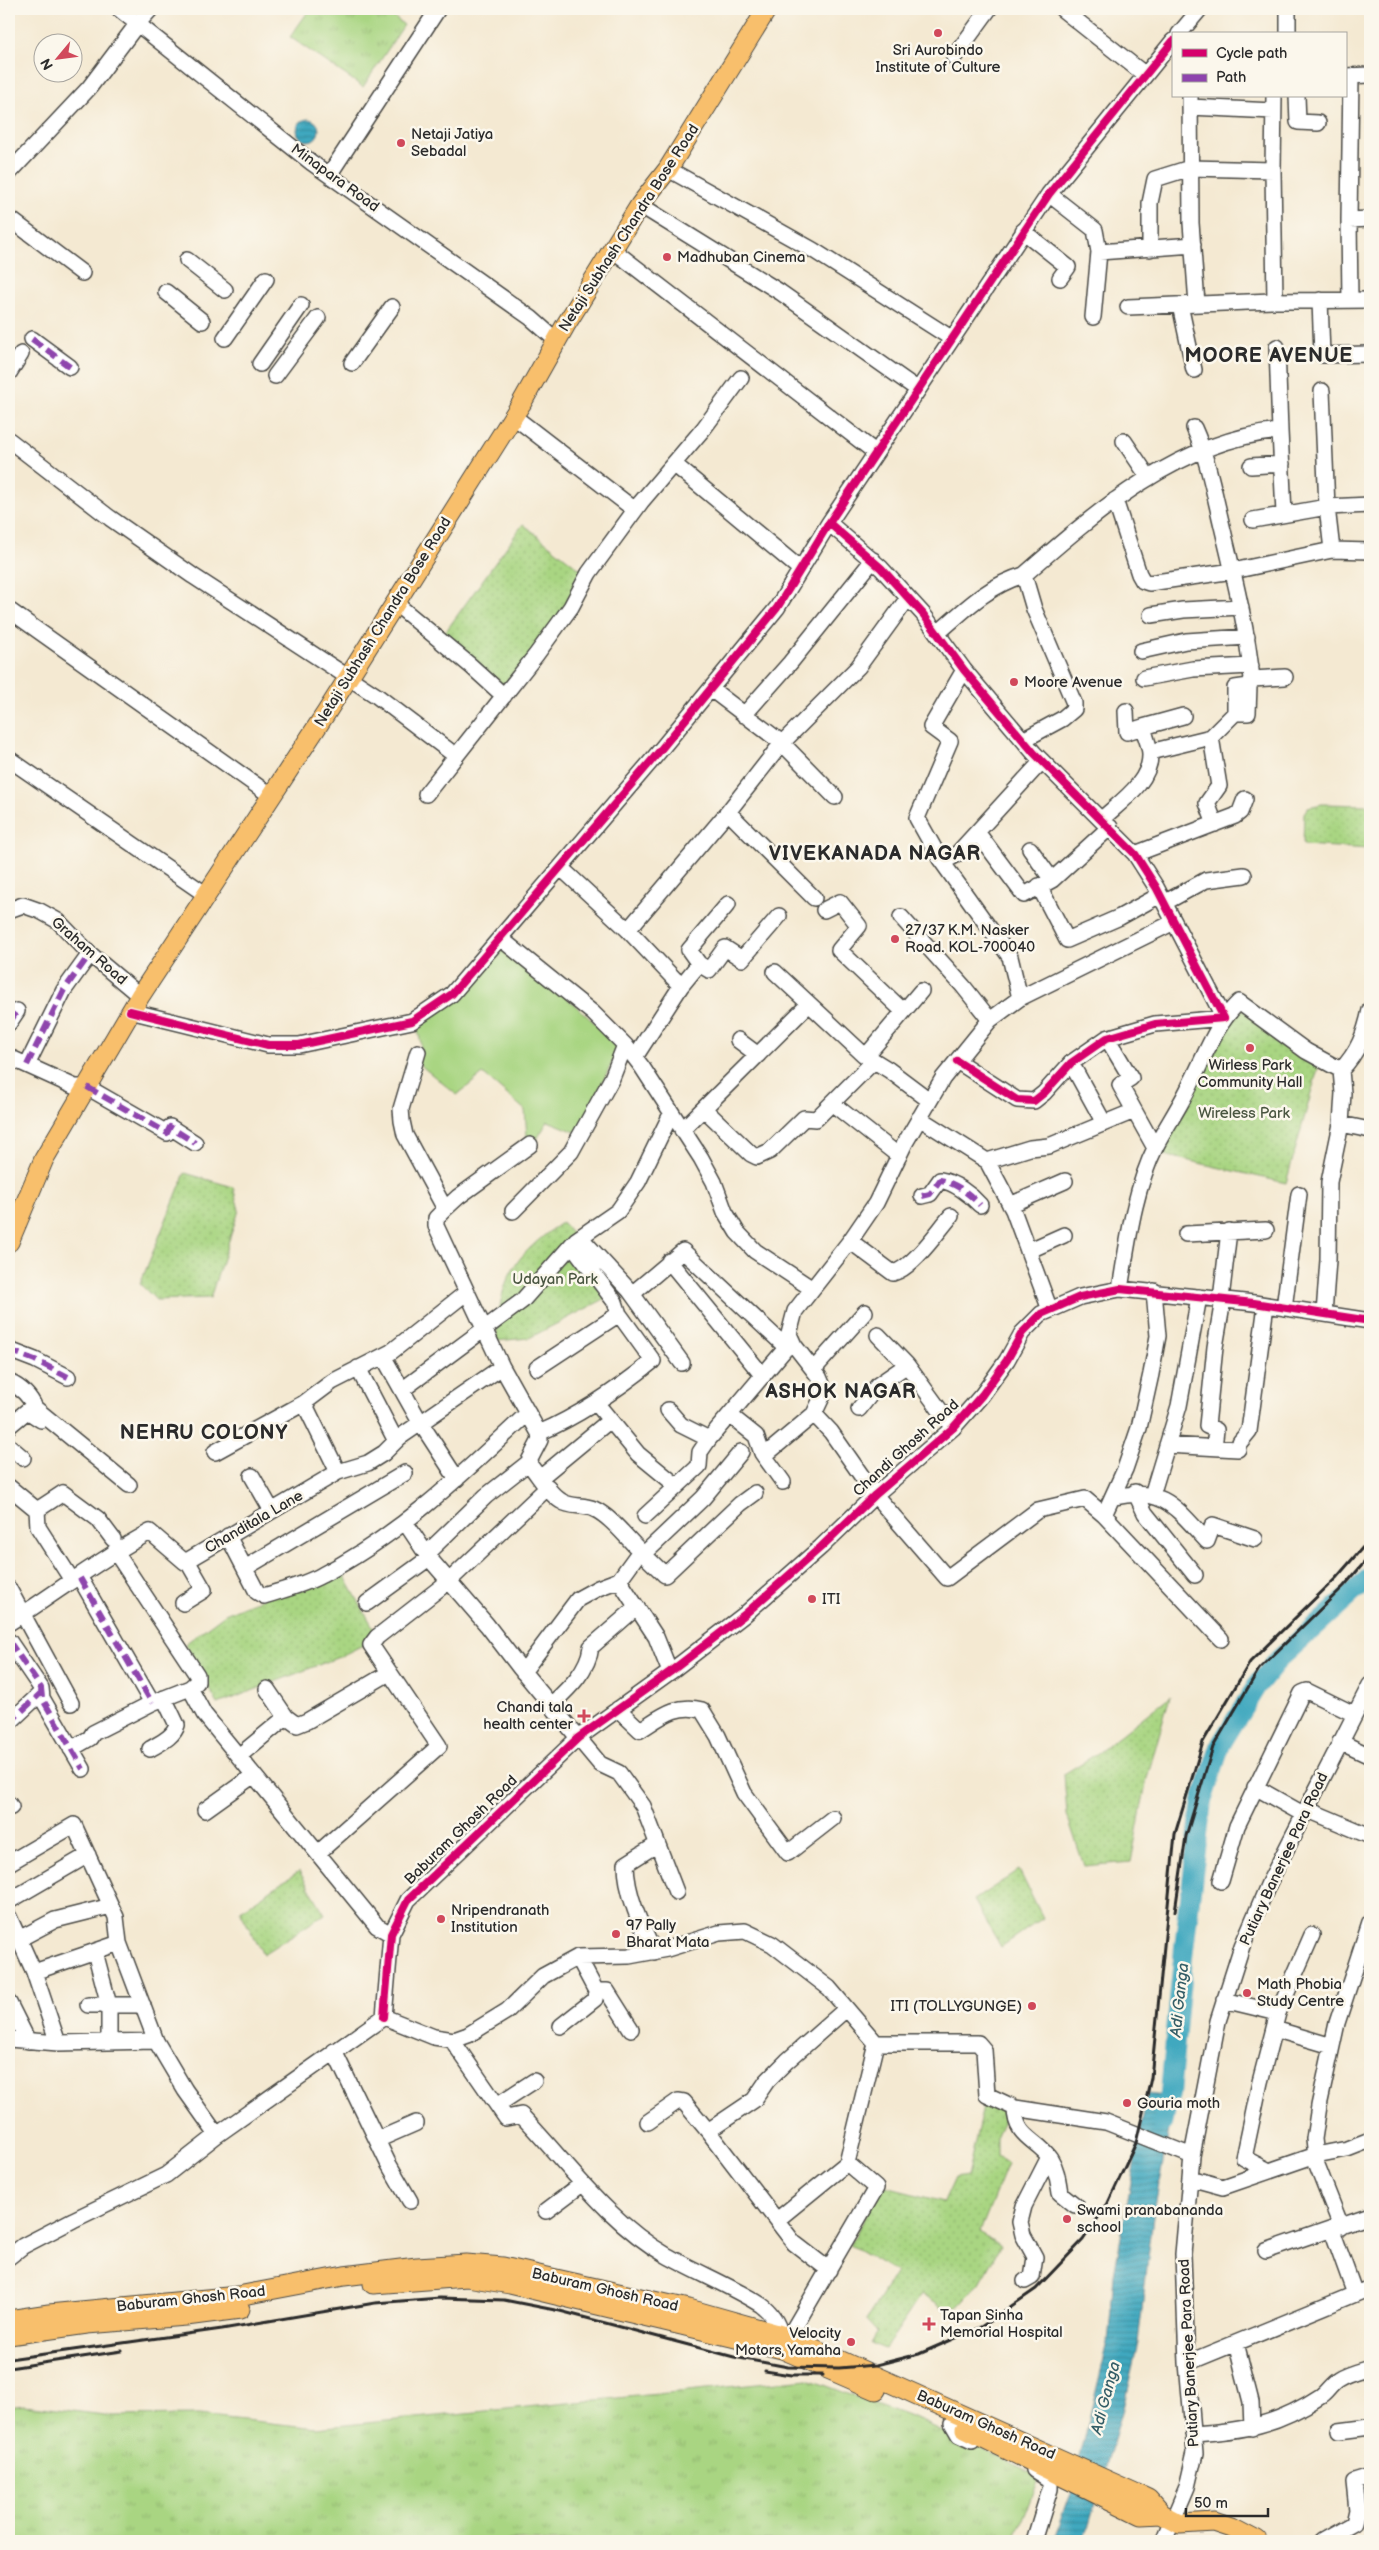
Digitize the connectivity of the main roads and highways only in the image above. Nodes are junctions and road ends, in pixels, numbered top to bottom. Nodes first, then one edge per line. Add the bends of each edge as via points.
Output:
1 (768, 9) edge
2 (9, 1242) edge
3 (9, 2323) edge
4 (1257, 2541) edge

1 - 2 main road, Netaji Subhash Chandra Bose Road via 668,169 640,205 513,416 347,678 135,1003 44,1159
3 - 4 main road, Baburam Ghosh Road via 49,2314 218,2299 344,2276 416,2267 466,2264 503,2268 690,2309 784,2341 1128,2499 1148,2499 1166,2517 1180,2524 1214,2522

